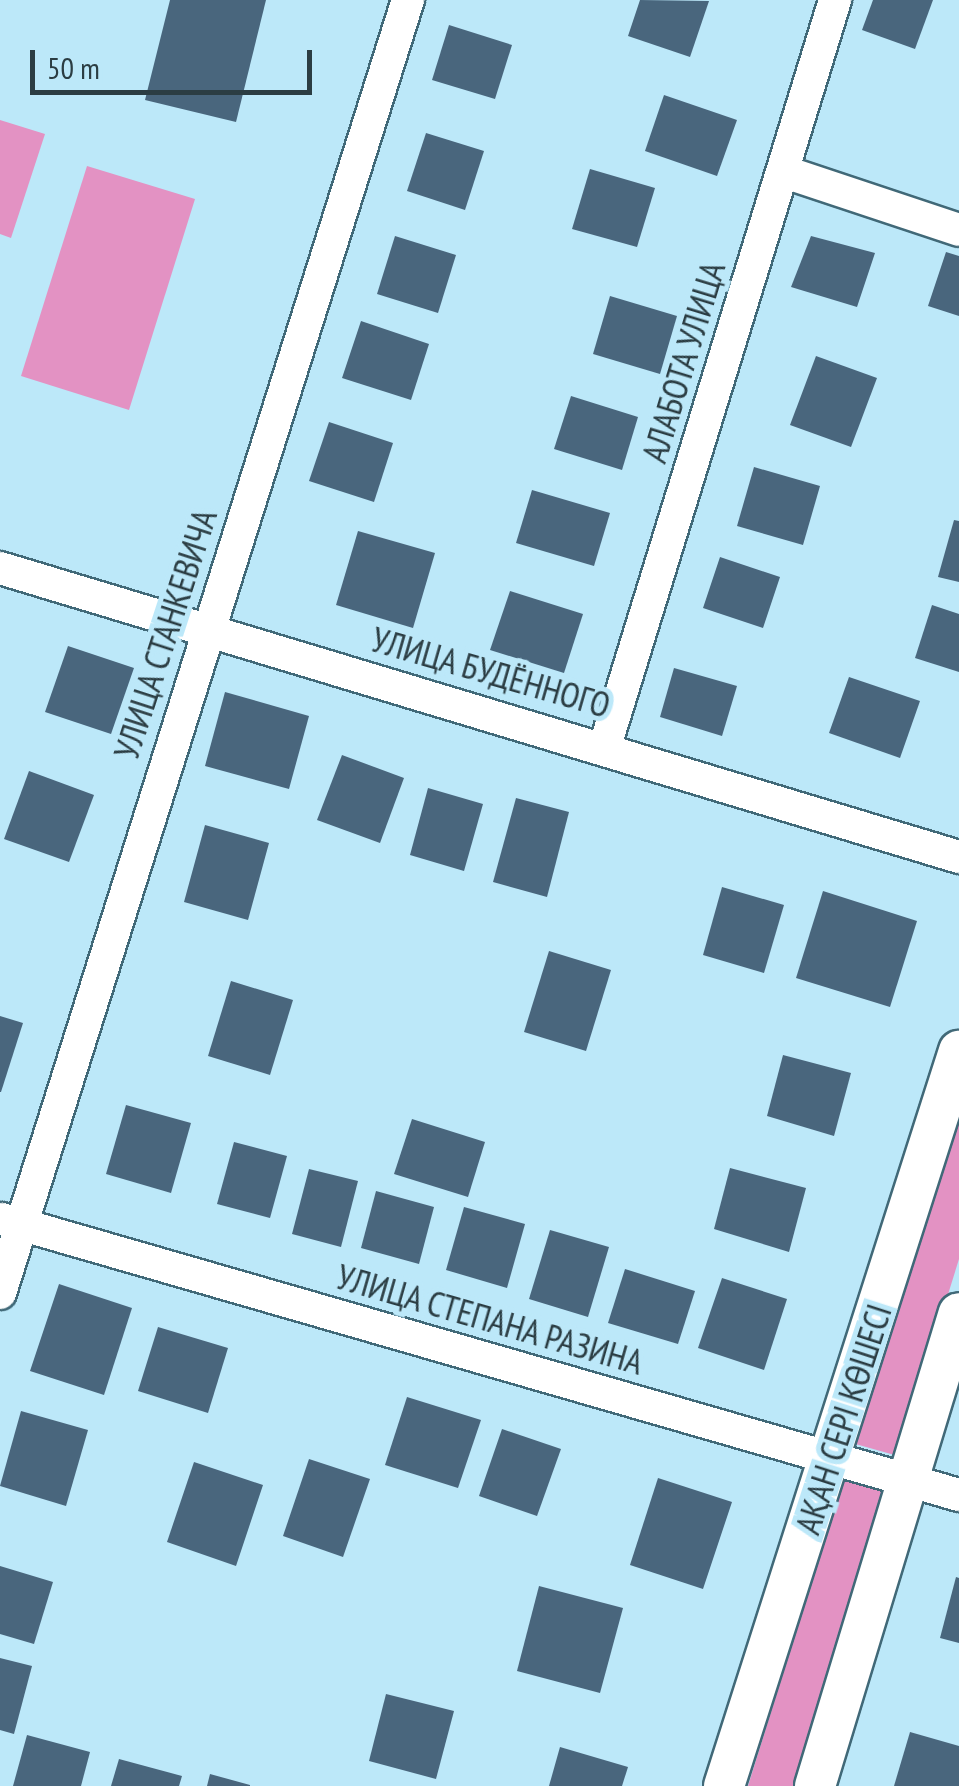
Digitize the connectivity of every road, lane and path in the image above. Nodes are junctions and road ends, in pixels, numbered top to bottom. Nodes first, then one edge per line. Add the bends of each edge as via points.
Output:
1 (408, 0) edge
2 (834, 0) edge
3 (785, 172) junction
4 (959, 230) edge
5 (0, 568) edge
6 (208, 631) junction
7 (605, 746) junction
8 (959, 858) edge
9 (959, 1052) edge
10 (10, 1222) edge
11 (0, 1293) edge
12 (959, 1313) edge
13 (830, 1458) junction
14 (906, 1479) junction
15 (959, 1495) edge
16 (724, 1786) edge
17 (815, 1786) edge

1 - 6 street, УЛИЦА СТАНКЕВИЧА
2 - 3 street, АЛАБОТА УЛИЦА
3 - 4 street
3 - 7 street, АЛАБОТА УЛИЦА
5 - 6 street, УЛИЦА БУДЁННОГО
6 - 7 street, УЛИЦА БУДЁННОГО
6 - 10 street, УЛИЦА СТАНКЕВИЧА
7 - 8 street, УЛИЦА БУДЁННОГО
9 - 13 street, АҚАН СЕРІ КӨШЕСІ
10 - 11 street, УЛИЦА СТАНКЕВИЧА
10 - 13 street, УЛИЦА СТЕПАНА РАЗИНА
12 - 14 street
13 - 14 street, УЛИЦА СТЕПАНА РАЗИНА
13 - 16 street, АҚАН СЕРІ КӨШЕСІ
14 - 15 street, УЛИЦА СТЕПАНА РАЗИНА
14 - 17 street

